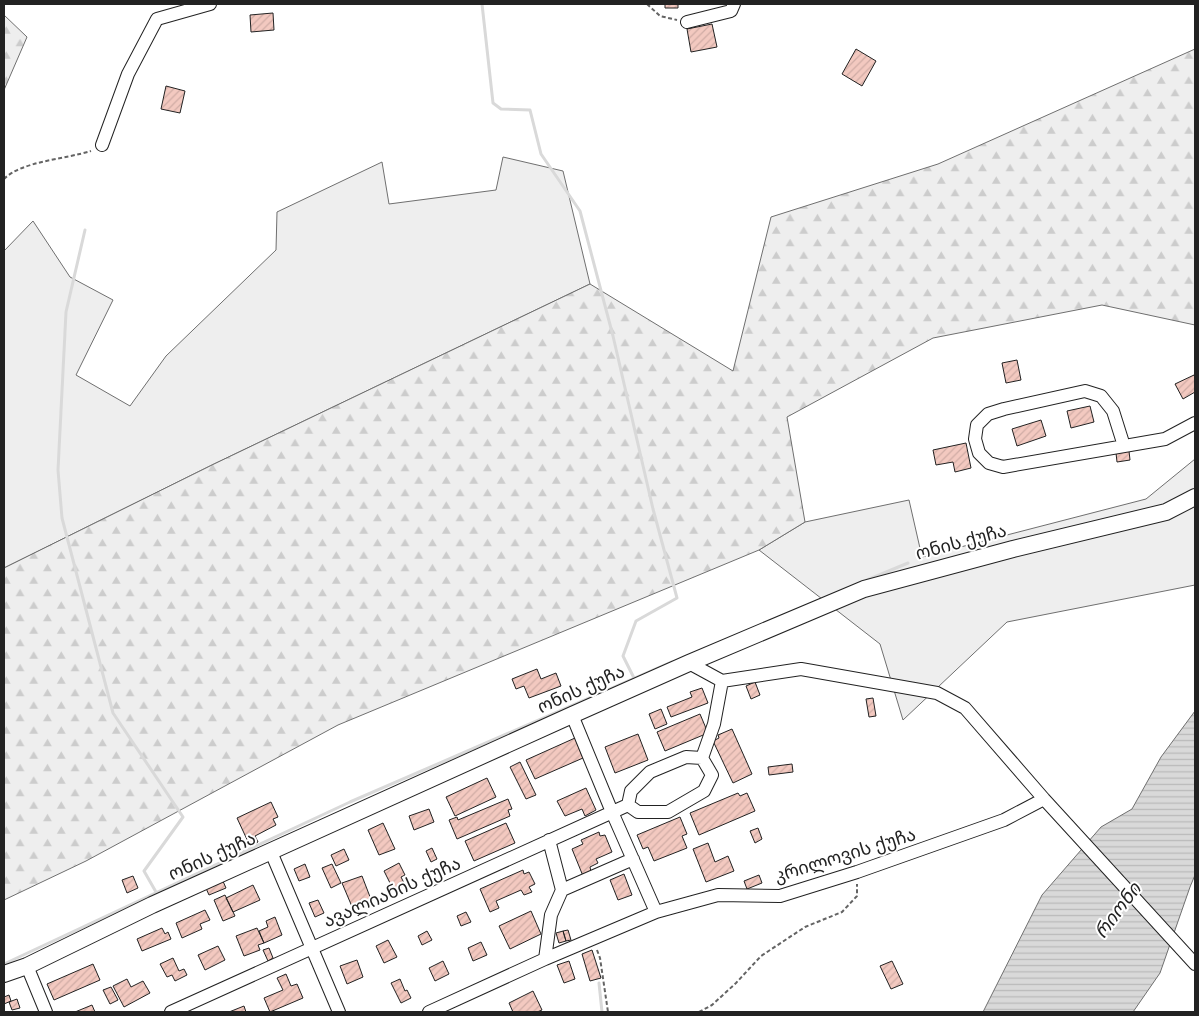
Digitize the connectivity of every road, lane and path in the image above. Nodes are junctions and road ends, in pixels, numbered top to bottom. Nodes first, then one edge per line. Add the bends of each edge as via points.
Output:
1 (210, 4) edge
2 (647, 4) edge
3 (734, 4) edge
4 (686, 22) joint
5 (102, 145) joint
6 (4, 179) edge
7 (1195, 423) edge
8 (1124, 446) junction
9 (1195, 497) edge
10 (689, 663) junction
11 (722, 681) junction
12 (572, 715) junction
13 (702, 758) junction
14 (1044, 799) junction
15 (628, 805) junction
16 (612, 812) junction
17 (549, 840) junction
18 (271, 852) junction
19 (633, 859) junction
20 (857, 872) junction
21 (562, 890) junction
22 (656, 912) junction
23 (591, 939) junction
24 (312, 948) junction
25 (544, 959) junction
26 (1195, 964) edge
27 (27, 966) junction
28 (4, 974) edge
29 (46, 1012) edge
30 (171, 1012) edge
31 (339, 1012) edge
32 (429, 1012) edge
33 (608, 1012) edge
34 (699, 1012) edge

1 - 5 street via 157,18 128,74
2 - 4 path via 660,16
3 - 4 street via 731,11
5 - 6 path via 90,151 32,164
7 - 8 street via 1165,439
8 - 8 street via 1003,467 989,463 979,453 977,425 988,414 1004,408 1085,391 1101,396 1113,411
9 - 10 main road, ონის ქუჩა via 1166,512 864,589
10 - 11 street
10 - 12 main road, ონის ქუჩა
11 - 13 street via 714,724
11 - 14 street via 801,669 938,693 965,708
12 - 16 street
12 - 18 main road, ონის ქუჩა
13 - 15 street via 686,757 650,772 631,790
13 - 15 street via 712,775 704,791 668,812 638,812
14 - 20 street, კრილოვის ქუჩა via 1004,820
14 - 26 street
15 - 16 street, ავალიანის ქუჩა
16 - 17 street, ავალიანის ქუჩა
16 - 19 street
17 - 21 street
17 - 24 street, ავალიანის ქუჩა
18 - 24 street
18 - 27 main road, ონის ქუჩა
19 - 21 street
19 - 22 street
20 - 22 street, კრილოვის ქუჩა via 780,896 718,895
20 - 34 path via 856,896 842,912 804,927 761,956 712,1005
21 - 25 street via 551,915
22 - 23 street, კრილოვის ქუჩა
23 - 25 street, კრილოვის ქუჩა
23 - 33 path via 600,958
24 - 30 street, ავალიანის ქუჩა
24 - 31 street
25 - 32 street, კრილოვის ქუჩა
27 - 28 main road, ონის ქუჩა
27 - 29 street

